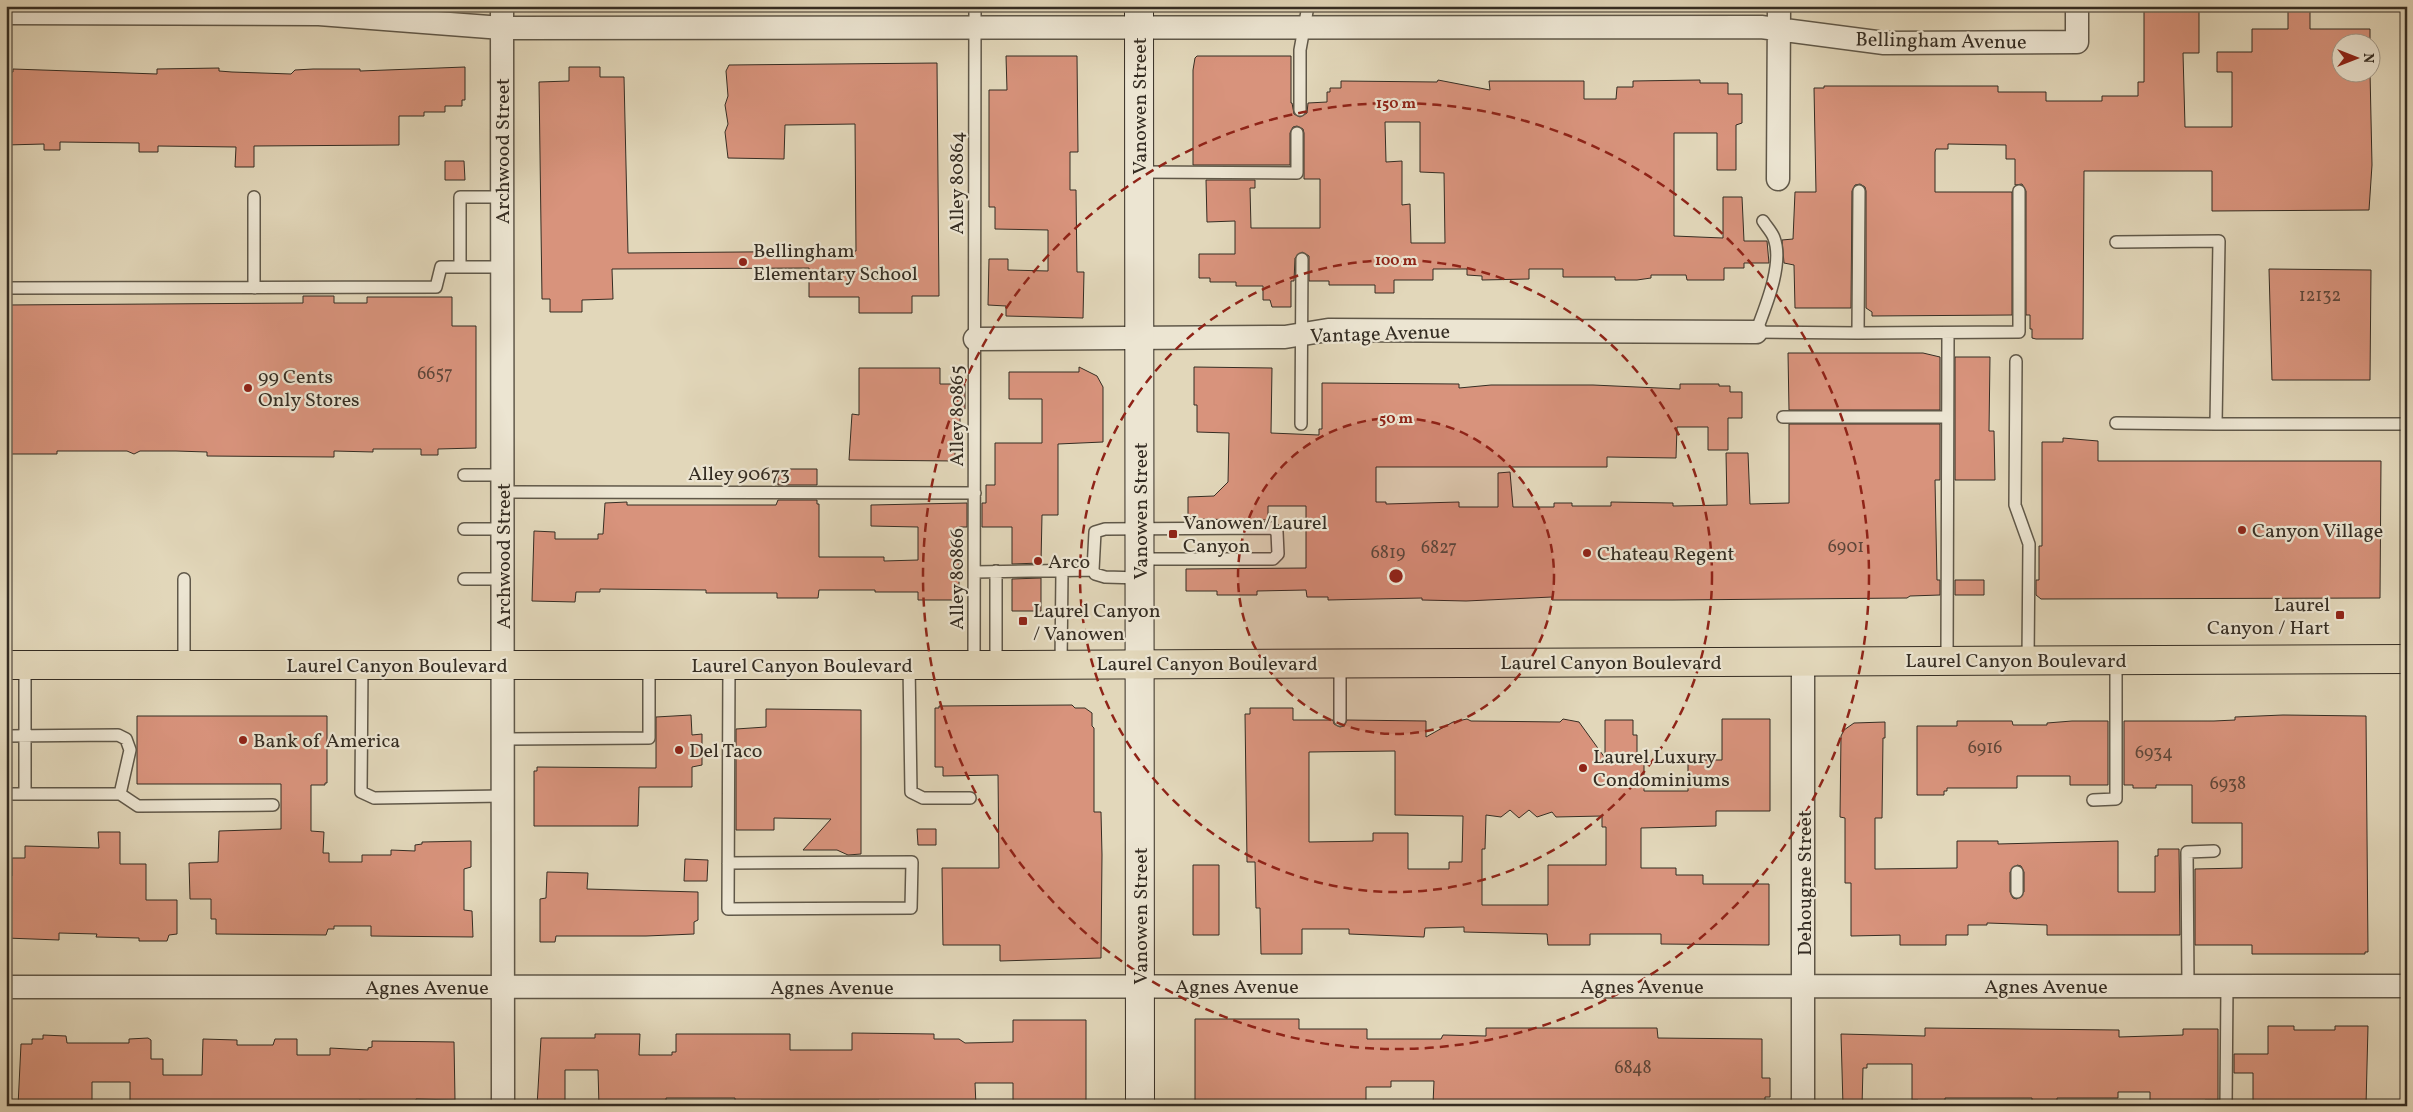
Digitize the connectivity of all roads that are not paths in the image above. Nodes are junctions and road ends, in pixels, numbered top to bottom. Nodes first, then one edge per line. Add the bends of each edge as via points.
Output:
1 (1779, 6) edge
2 (2077, 6) edge
3 (6, 13) edge
4 (1139, 16) edge
5 (1306, 16) edge
6 (502, 17) edge
7 (975, 17) edge
8 (1779, 29) junction
9 (1300, 110) dead end
10 (1296, 133) dead end
11 (1139, 172) junction
12 (1778, 179) dead end
13 (1859, 191) dead end
14 (2019, 191) dead end
15 (254, 197) dead end
16 (503, 197) junction
17 (1763, 221) dead end
18 (2116, 242) dead end
19 (1302, 259) dead end
20 (460, 267) junction
21 (502, 267) junction
22 (6, 288) edge
23 (254, 288) junction
24 (1756, 332) junction
25 (1858, 333) junction
26 (1948, 333) junction
27 (1301, 335) junction
28 (1139, 339) junction
29 (975, 340) junction
30 (2016, 361) dead end
31 (1783, 417) dead end
32 (1947, 417) junction
33 (2116, 423) dead end
34 (1301, 424) dead end
35 (2216, 424) junction
36 (2407, 424) edge
37 (464, 475) dead end
38 (503, 483) junction
39 (975, 493) junction
40 (1140, 528) junction
41 (464, 529) dead end
42 (503, 529) junction
43 (1140, 569) junction
44 (1093, 570) junction
45 (996, 571) junction
46 (1062, 571) junction
47 (975, 572) junction
48 (184, 579) dead end
49 (464, 579) dead end
50 (503, 579) junction
51 (2407, 659) edge
52 (1947, 660) junction
53 (2028, 660) junction
54 (2116, 660) junction
55 (1803, 661) junction
56 (1340, 663) junction
57 (729, 664) junction
58 (1060, 664) junction
59 (1140, 664) junction
60 (16, 665) edge
61 (362, 665) junction
62 (503, 665) junction
63 (649, 665) junction
64 (909, 665) junction
65 (985, 665) junction
66 (184, 666) junction
67 (1340, 720) dead end
68 (6, 736) edge
69 (24, 736) junction
70 (503, 739) junction
71 (6, 794) edge
72 (25, 794) junction
73 (120, 794) junction
74 (503, 796) junction
75 (970, 798) dead end
76 (2093, 800) dead end
77 (273, 805) dead end
78 (2214, 851) dead end
79 (728, 863) junction
80 (2017, 872) dead end
81 (2017, 892) dead end
82 (1140, 986) junction
83 (1804, 986) junction
84 (2188, 986) junction
85 (2227, 986) junction
86 (2407, 986) edge
87 (6, 987) edge
88 (503, 987) junction
89 (503, 1106) edge
90 (1140, 1106) edge
91 (1804, 1106) edge
92 (2226, 1106) edge

1 - 8 street
2 - 8 street, Bellingham Avenue via 2077,42 1884,43
3 - 6 street, Bellingham Avenue
4 - 5 street, Bellingham Avenue
4 - 7 street, Bellingham Avenue
4 - 11 main road, Vanowen Street
5 - 8 street, Bellingham Avenue
5 - 9 lane via 1300,50
6 - 7 street, Bellingham Avenue
6 - 16 street, Archwood Street
7 - 29 lane, Alley 80864
8 - 12 street
10 - 11 lane via 1296,173
11 - 28 main road, Vanowen Street
13 - 25 lane
14 - 26 lane via 2019,332
15 - 23 lane
16 - 20 lane via 460,197
16 - 21 street, Archwood Street
17 - 24 lane via 1774,238 1776,260 1772,286
18 - 35 lane via 2219,241
19 - 27 lane
20 - 21 lane
20 - 23 lane via 440,267 436,287
21 - 38 street, Archwood Street
22 - 23 lane
24 - 25 lane
24 - 27 street, Vantage Avenue via 1338,330
25 - 26 lane
26 - 32 lane
27 - 28 street, Vantage Avenue via 1285,338
27 - 34 lane
28 - 29 street, Vantage Avenue
28 - 40 main road, Vanowen Street
29 - 39 lane, Alley 80865
30 - 53 lane via 2015,505 2029,544
31 - 32 lane
32 - 52 lane
33 - 35 lane
35 - 36 lane
37 - 38 lane, Alley 90673
38 - 39 lane, Alley 90673
38 - 42 street, Archwood Street
39 - 47 lane, Alley 80866
40 - 43 main road, Vanowen Street
40 - 43 lane via 1272,528 1277,532 1278,554 1273,559
40 - 44 lane via 1094,532
41 - 42 lane
42 - 50 street, Archwood Street
43 - 44 lane via 1098,576
43 - 59 main road, Vanowen Street
44 - 46 lane
45 - 46 lane
45 - 47 lane
45 - 65 lane
46 - 58 lane
47 - 65 lane, Alley 80866
48 - 66 lane
49 - 50 lane
50 - 62 street, Archwood Street
51 - 54 main road, Laurel Canyon Boulevard
52 - 53 main road, Laurel Canyon Boulevard
52 - 55 main road, Laurel Canyon Boulevard
53 - 54 main road, Laurel Canyon Boulevard
54 - 76 lane via 2116,799
55 - 56 main road, Laurel Canyon Boulevard
55 - 83 street, Dehougne Street
56 - 59 main road, Laurel Canyon Boulevard
56 - 67 lane
57 - 63 main road, Laurel Canyon Boulevard
57 - 64 main road, Laurel Canyon Boulevard
57 - 79 lane
58 - 59 main road, Laurel Canyon Boulevard
58 - 65 main road, Laurel Canyon Boulevard
59 - 82 main road, Vanowen Street
60 - 66 main road, Laurel Canyon Boulevard
60 - 69 lane
61 - 62 main road, Laurel Canyon Boulevard
61 - 66 main road, Laurel Canyon Boulevard
61 - 74 lane via 361,792 374,798
62 - 63 main road, Laurel Canyon Boulevard
62 - 70 street, Archwood Street
63 - 70 lane via 649,738
64 - 65 main road, Laurel Canyon Boulevard
64 - 75 lane via 911,792 923,798
68 - 69 lane
69 - 72 lane
69 - 73 lane via 118,735 126,739 130,750
70 - 74 street, Archwood Street
71 - 72 lane
72 - 73 lane
73 - 77 lane via 138,806
74 - 88 street, Archwood Street
78 - 84 lane via 2187,852
79 - 79 lane via 728,909 911,908 912,862
80 - 81 lane
82 - 83 street, Agnes Avenue
82 - 88 street, Agnes Avenue
82 - 90 main road, Vanowen Street
83 - 84 street, Agnes Avenue
83 - 91 street, Dehougne Street
84 - 85 street, Agnes Avenue
85 - 86 street, Agnes Avenue
85 - 92 lane
87 - 88 street, Agnes Avenue
88 - 89 street, Archwood Street

